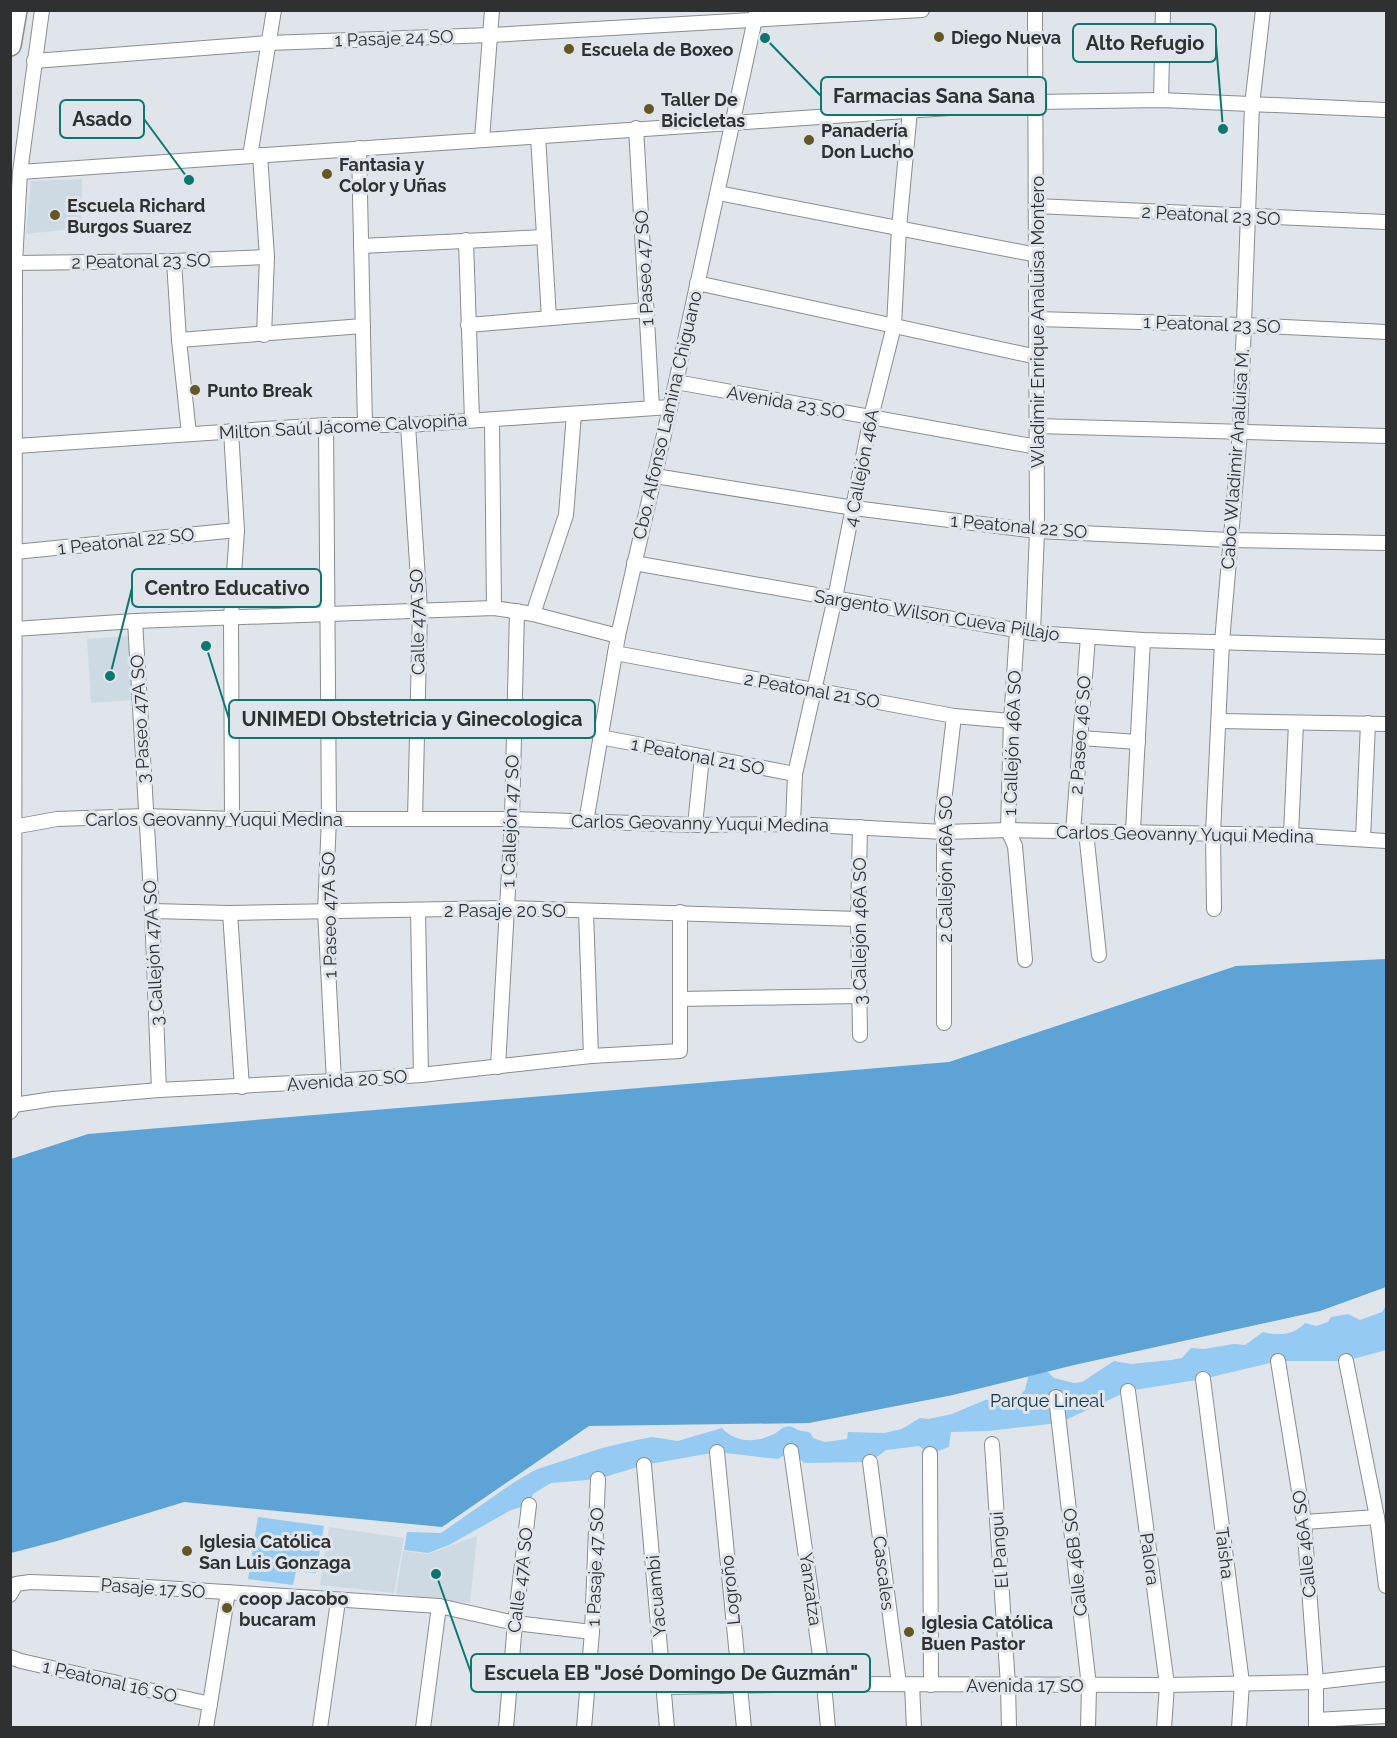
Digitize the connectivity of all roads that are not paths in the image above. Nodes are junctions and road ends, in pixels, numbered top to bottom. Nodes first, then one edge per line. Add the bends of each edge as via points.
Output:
1 (16, 10) edge
2 (42, 10) edge
3 (274, 10) edge
4 (492, 10) edge
5 (922, 10) edge
6 (1035, 10) edge
7 (1163, 10) edge
8 (1263, 10) edge
9 (756, 16) edge
10 (491, 35) junction
11 (268, 43) junction
12 (10, 45) edge
13 (34, 61) junction
14 (1161, 100) junction
15 (1036, 102) junction
16 (1252, 105) junction
17 (910, 110) junction
18 (1386, 110) edge
19 (734, 122) junction
20 (636, 128) junction
21 (538, 136) junction
22 (482, 139) junction
23 (359, 148) junction
24 (255, 155) junction
25 (20, 172) junction
26 (718, 193) junction
27 (1036, 206) junction
28 (1248, 217) junction
29 (1386, 222) edge
30 (900, 228) junction
31 (544, 237) junction
32 (466, 240) junction
33 (361, 246) junction
34 (1036, 255) junction
35 (267, 257) junction
36 (174, 261) junction
37 (15, 263) junction
38 (697, 283) junction
39 (647, 310) junction
40 (549, 318) junction
41 (1037, 319) junction
42 (468, 325) junction
43 (1244, 325) junction
44 (363, 326) junction
45 (894, 327) junction
46 (1386, 332) edge
47 (264, 334) junction
48 (179, 340) junction
49 (1037, 357) junction
50 (676, 382) junction
51 (652, 407) junction
52 (670, 407) junction
53 (574, 414) junction
54 (870, 417) junction
55 (472, 420) junction
56 (492, 420) junction
57 (326, 425) junction
58 (365, 425) junction
59 (408, 425) junction
60 (1037, 426) junction
61 (231, 431) junction
62 (1240, 432) junction
63 (189, 434) junction
64 (1386, 436) edge
65 (16, 446) junction
66 (1037, 447) junction
67 (655, 476) junction
68 (854, 508) junction
69 (237, 530) junction
70 (1037, 531) junction
71 (1230, 540) junction
72 (1386, 543) edge
73 (15, 552) junction
74 (634, 563) junction
75 (835, 598) junction
76 (494, 608) junction
77 (420, 610) junction
78 (517, 611) junction
79 (533, 614) junction
80 (328, 615) junction
81 (231, 618) junction
82 (135, 621) junction
83 (14, 628) junction
84 (1017, 631) junction
85 (1033, 633) junction
86 (618, 636) junction
87 (1088, 638) junction
88 (1143, 640) junction
89 (1222, 642) junction
90 (1386, 647) edge
91 (14, 651) junction
92 (615, 652) junction
93 (10, 671) edge
94 (813, 690) junction
95 (954, 716) junction
96 (1011, 720) junction
97 (1219, 721) junction
98 (1296, 723) junction
99 (1368, 723) junction
100 (1386, 724) edge
101 (600, 737) junction
102 (1080, 738) junction
103 (1138, 742) junction
104 (702, 757) junction
105 (795, 774) junction
106 (146, 816) junction
107 (232, 819) junction
108 (329, 819) junction
109 (415, 819) junction
110 (512, 819) junction
111 (586, 822) junction
112 (793, 824) junction
113 (695, 825) junction
114 (13, 826) junction
115 (860, 827) junction
116 (1008, 830) junction
117 (1133, 831) junction
118 (944, 832) junction
119 (1079, 832) junction
120 (1213, 834) junction
121 (1291, 835) junction
122 (1363, 839) junction
123 (1386, 841) edge
124 (506, 908) junction
125 (1214, 909) dead end
126 (418, 910) junction
127 (152, 911) junction
128 (325, 911) junction
129 (586, 911) junction
130 (680, 912) junction
131 (230, 913) junction
132 (858, 919) junction
133 (1099, 955) dead end
134 (1025, 960) dead end
135 (859, 996) junction
136 (680, 999) junction
137 (944, 1023) dead end
138 (860, 1035) dead end
139 (591, 1056) junction
140 (498, 1067) junction
141 (421, 1074) junction
142 (334, 1081) junction
143 (242, 1087) junction
144 (159, 1090) junction
145 (12, 1108) edge
146 (1346, 1361) dead end
147 (1278, 1362) dead end
148 (1203, 1379) dead end
149 (1128, 1391) dead end
150 (1056, 1397) dead end
151 (992, 1444) dead end
152 (791, 1451) dead end
153 (717, 1452) dead end
154 (930, 1454) dead end
155 (870, 1462) dead end
156 (644, 1465) dead end
157 (598, 1479) dead end
158 (529, 1505) dead end
159 (1377, 1517) junction
160 (1304, 1522) junction
161 (1384, 1546) edge
162 (1386, 1586) edge
163 (228, 1592) junction
164 (10, 1595) edge
165 (338, 1600) junction
166 (439, 1606) junction
167 (515, 1623) junction
168 (592, 1632) junction
169 (10, 1656) edge
170 (1386, 1674) edge
171 (1316, 1682) junction
172 (1242, 1683) junction
173 (824, 1684) junction
174 (931, 1684) junction
175 (905, 1685) junction
176 (1008, 1685) junction
177 (1167, 1685) junction
178 (740, 1686) junction
179 (1089, 1686) junction
180 (664, 1687) junction
181 (210, 1704) junction
182 (1386, 1716) edge
183 (1316, 1724) edge
184 (206, 1728) edge
185 (320, 1728) edge
186 (423, 1728) edge
187 (506, 1728) edge
188 (584, 1728) edge
189 (667, 1728) edge
190 (744, 1728) edge
191 (828, 1728) edge
192 (914, 1728) edge
193 (1009, 1728) edge
194 (1088, 1728) edge
195 (1164, 1728) edge
196 (1239, 1728) edge

1 - 12 highway
2 - 13 street
3 - 11 street
4 - 10 street
5 - 9 street, 1 Pasaje 24 SO
6 - 15 street, Wladimir Enrique Analuisa Montero
7 - 14 street
8 - 16 street, Cabo Wladimir Analuisa M.
9 - 10 street, 1 Pasaje 24 SO
9 - 19 street, Cbo. Alfonso Lamina Chiguano
10 - 11 street, 1 Pasaje 24 SO
10 - 22 street
11 - 13 street, 1 Pasaje 24 SO
11 - 24 street
13 - 25 street
14 - 15 street
14 - 16 street
15 - 17 street
15 - 27 street, Wladimir Enrique Analuisa Montero
16 - 18 street
16 - 28 street, Cabo Wladimir Analuisa M.
17 - 19 street
17 - 30 street, 4 Callejón 46A
19 - 20 street
19 - 26 street, Cbo. Alfonso Lamina Chiguano
20 - 21 street
20 - 39 street, 1 Paseo 47 SO
21 - 22 street
21 - 31 street
22 - 23 street
23 - 24 street
23 - 33 street
24 - 25 street
24 - 35 street
25 - 37 street
26 - 30 street
26 - 38 street, Cbo. Alfonso Lamina Chiguano
27 - 28 street, 2 Peatonal 23 SO
27 - 34 street, Wladimir Enrique Analuisa Montero
28 - 29 street, 2 Peatonal 23 SO
28 - 43 street, Cabo Wladimir Analuisa M.
30 - 34 street
30 - 45 street, 4 Callejón 46A
31 - 32 street
31 - 40 street
32 - 33 street
32 - 42 street
33 - 44 street
34 - 41 street, Wladimir Enrique Analuisa Montero
35 - 36 street, 2 Peatonal 23 SO
35 - 47 street
36 - 37 street, 2 Peatonal 23 SO
36 - 48 street
37 - 65 street
38 - 45 street
38 - 50 street, Cbo. Alfonso Lamina Chiguano
39 - 40 street
39 - 51 street, 1 Paseo 47 SO
40 - 42 street
41 - 43 street, 1 Peatonal 23 SO
41 - 49 street, Wladimir Enrique Analuisa Montero
42 - 55 street
43 - 46 street, 1 Peatonal 23 SO
43 - 62 street, Cabo Wladimir Analuisa M.
44 - 47 street
44 - 58 street
45 - 49 street
45 - 54 street, 4 Callejón 46A
47 - 48 street
48 - 63 street
49 - 60 street, Wladimir Enrique Analuisa Montero
50 - 52 street, Cbo. Alfonso Lamina Chiguano
50 - 54 street, Avenida 23 SO
51 - 52 street, Milton Saúl Jácome Calvopiña
51 - 53 street, Milton Saúl Jácome Calvopiña
52 - 67 street, Cbo. Alfonso Lamina Chiguano
53 - 56 street, Milton Saúl Jácome Calvopiña
53 - 79 street via 566,515
54 - 66 street, Avenida 23 SO
54 - 68 street, 4 Callejón 46A
55 - 56 street, Milton Saúl Jácome Calvopiña
55 - 59 street, Milton Saúl Jácome Calvopiña
56 - 76 street
57 - 58 street, Milton Saúl Jácome Calvopiña
57 - 61 street, Milton Saúl Jácome Calvopiña
57 - 80 street, 1 Paseo 47A SO
58 - 59 street, Milton Saúl Jácome Calvopiña
59 - 77 street, Calle 47A SO
60 - 62 street
60 - 66 street, Wladimir Enrique Analuisa Montero
61 - 63 street, Milton Saúl Jácome Calvopiña
61 - 69 street
62 - 64 street
62 - 71 street, Cabo Wladimir Analuisa M.
63 - 65 street, Milton Saúl Jácome Calvopiña
65 - 73 street
66 - 70 street, Wladimir Enrique Analuisa Montero
67 - 68 street, 1 Peatonal 22 SO
67 - 74 street, Cbo. Alfonso Lamina Chiguano
68 - 70 street, 1 Peatonal 22 SO
68 - 75 street, 4 Callejón 46A
69 - 73 street, 1 Peatonal 22 SO
69 - 81 street
70 - 71 street, 1 Peatonal 22 SO
70 - 85 street, Wladimir Enrique Analuisa Montero
71 - 72 street, 1 Peatonal 22 SO
71 - 89 street, Cabo Wladimir Analuisa M.
73 - 83 street
74 - 75 street, Sargento Wilson Cueva Pillajo
74 - 86 street, Cbo. Alfonso Lamina Chiguano
75 - 84 street, Sargento Wilson Cueva Pillajo
75 - 94 street, 4 Callejón 46A
76 - 77 street
76 - 78 street
77 - 80 street
77 - 109 street, Calle 47A SO
78 - 79 street
78 - 110 street, 1 Callejón 47 SO
79 - 86 street
80 - 81 street
80 - 108 street, 1 Paseo 47A SO
81 - 82 street
81 - 107 street
82 - 83 street
82 - 106 street, 3 Paseo 47A SO
83 - 91 street
84 - 85 street, Sargento Wilson Cueva Pillajo
84 - 96 street, 1 Callejón 46A SO
85 - 87 street, Sargento Wilson Cueva Pillajo
86 - 92 street, Cbo. Alfonso Lamina Chiguano
87 - 88 street, Sargento Wilson Cueva Pillajo
87 - 102 street, 2 Paseo 46 SO
88 - 89 street, Sargento Wilson Cueva Pillajo
88 - 103 street
89 - 90 street, Sargento Wilson Cueva Pillajo
89 - 97 street, Cabo Wladimir Analuisa M.
91 - 93 street
91 - 114 street
92 - 94 street, 2 Peatonal 21 SO
92 - 101 street, Cbo. Alfonso Lamina Chiguano
94 - 95 street, 2 Peatonal 21 SO
94 - 105 street, 4 Callejón 46A
95 - 96 street, 2 Peatonal 21 SO
95 - 118 street, 2 Callejón 46A SO via 942,814
96 - 116 street, 1 Callejón 46A SO
97 - 98 street
97 - 120 street, Cabo Wladimir Analuisa M.
98 - 99 street
98 - 121 street
99 - 100 street
99 - 122 street
101 - 104 street, 1 Peatonal 21 SO
101 - 111 street, Cbo. Alfonso Lamina Chiguano
102 - 103 street
102 - 119 street, 2 Paseo 46 SO
103 - 117 street
104 - 105 street, 1 Peatonal 21 SO
104 - 113 street
105 - 112 street, 4 Callejón 46A
106 - 107 street, Carlos Geovanny Yuqui Medina
106 - 114 street, Carlos Geovanny Yuqui Medina via 57,819
106 - 127 street, 3 Callejón 47A SO
107 - 108 street, Carlos Geovanny Yuqui Medina
108 - 109 street, Carlos Geovanny Yuqui Medina
108 - 128 street, 1 Paseo 47A SO
109 - 110 street, Carlos Geovanny Yuqui Medina
110 - 111 street, Carlos Geovanny Yuqui Medina
110 - 124 street, 1 Callejón 47 SO
111 - 113 street, Carlos Geovanny Yuqui Medina
112 - 113 street, Carlos Geovanny Yuqui Medina
112 - 115 street, Carlos Geovanny Yuqui Medina
114 - 145 street
115 - 118 street, Carlos Geovanny Yuqui Medina
115 - 132 street, 3 Callejón 46A SO
116 - 118 street, Carlos Geovanny Yuqui Medina
116 - 119 street, Carlos Geovanny Yuqui Medina
116 - 134 street, 1 Callejón 46A SO via 1015,846
117 - 119 street, Carlos Geovanny Yuqui Medina
117 - 120 street, Carlos Geovanny Yuqui Medina
118 - 137 street, 2 Callejón 46A SO
119 - 133 street, 2 Paseo 46 SO
120 - 121 street, Carlos Geovanny Yuqui Medina
120 - 125 street, Cabo Wladimir Analuisa M.
121 - 122 street, Carlos Geovanny Yuqui Medina
122 - 123 street, Carlos Geovanny Yuqui Medina
124 - 126 street, 2 Pasaje 20 SO
124 - 129 street, 2 Pasaje 20 SO
124 - 140 street, 1 Callejón 47 SO
126 - 128 street, 2 Pasaje 20 SO
126 - 141 street
127 - 131 street, 2 Pasaje 20 SO
127 - 144 street, 3 Callejón 47A SO
128 - 131 street, 2 Pasaje 20 SO
128 - 142 street, 1 Paseo 47A SO
129 - 130 street, 2 Pasaje 20 SO
129 - 139 street
130 - 132 street, 2 Pasaje 20 SO
130 - 136 street
131 - 143 street
132 - 135 street, 3 Callejón 46A SO
135 - 136 street
135 - 138 street, 3 Callejón 46A SO
136 - 139 street, Avenida 20 SO via 680,1051
139 - 140 street, Avenida 20 SO
140 - 141 street, Avenida 20 SO
141 - 142 street, Avenida 20 SO
142 - 143 street, Avenida 20 SO
143 - 144 street, Avenida 20 SO
144 - 145 street, Avenida 20 SO via 53,1099
146 - 159 street
147 - 160 street, Calle 46A SO
148 - 172 street, Taisha
149 - 177 street, Palora
150 - 179 street, Calle 46B SO
151 - 176 street, El Pangui
152 - 173 street, Yanzatza
153 - 178 street, Logroño
154 - 174 street
155 - 175 street, Cascales
156 - 180 street, Yacuambi
157 - 168 street, 1 Pasaje 47 SO
158 - 167 street, Calle 47A SO
159 - 160 street
159 - 161 street
160 - 171 street, Calle 46A SO
161 - 162 street
163 - 164 street, Pasaje 17 SO via 30,1582 16,1584
163 - 165 street, Pasaje 17 SO
163 - 181 street
165 - 166 street, Pasaje 17 SO
165 - 185 street
166 - 167 street, Pasaje 17 SO
166 - 186 street
167 - 168 street, Pasaje 17 SO
167 - 187 street, Calle 47A SO
168 - 188 street, 1 Pasaje 47 SO
169 - 181 street, 1 Peatonal 16 SO
170 - 171 street, Avenida 17 SO
171 - 172 street, Avenida 17 SO
171 - 183 street, Calle 46A SO
172 - 177 street, Avenida 17 SO
172 - 196 street, Taisha
173 - 175 street, Avenida 17 SO
173 - 178 street, Avenida 17 SO
173 - 191 street, Yanzatza
174 - 175 street, Avenida 17 SO
174 - 176 street, Avenida 17 SO
175 - 192 street, Cascales
176 - 179 street, Avenida 17 SO
176 - 193 street, El Pangui
177 - 179 street, Avenida 17 SO
177 - 195 street, Palora
178 - 180 street, Avenida 17 SO
178 - 190 street, Logroño
179 - 194 street, Calle 46B SO
180 - 189 street, Yacuambi
181 - 184 street
182 - 183 street

